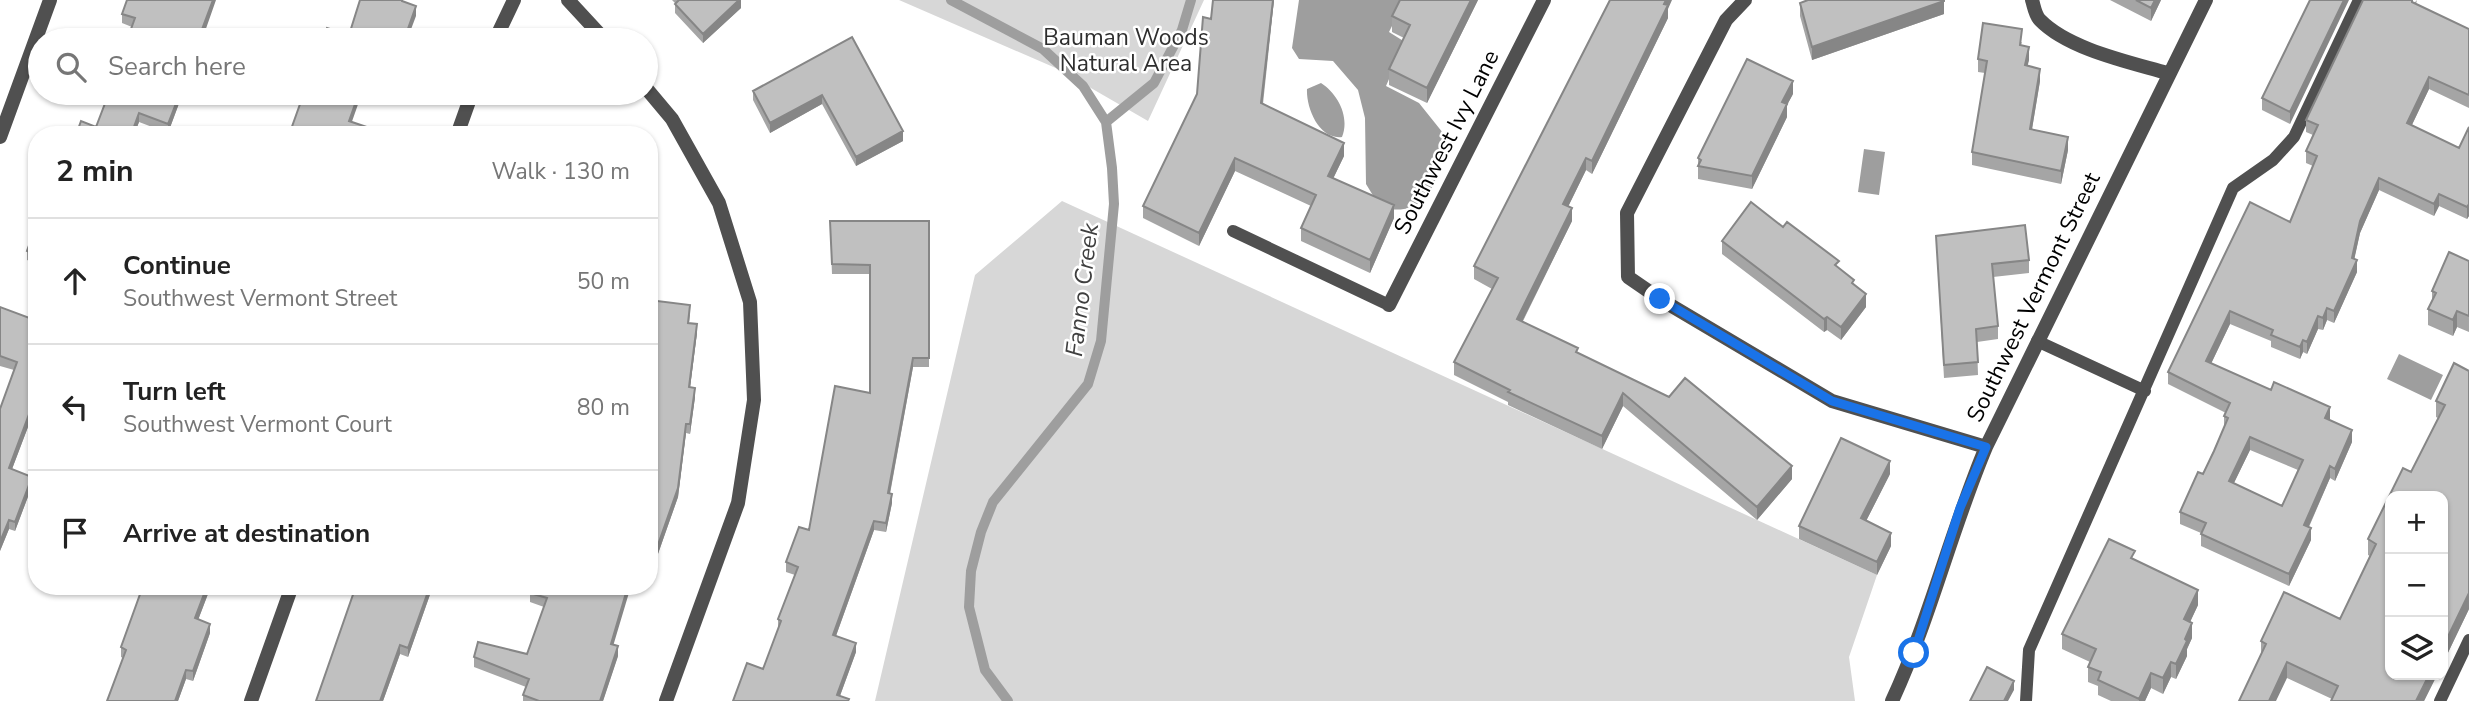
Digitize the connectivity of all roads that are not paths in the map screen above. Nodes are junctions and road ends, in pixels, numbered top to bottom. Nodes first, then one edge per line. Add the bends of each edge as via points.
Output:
1 (50, 0) edge
2 (514, 0) edge
3 (568, 0) edge
4 (1544, 0) edge
5 (1745, 0) edge
6 (2032, 0) edge
7 (2206, 0) edge
8 (2359, 0) edge
9 (40, 28) edge
10 (501, 28) edge
11 (594, 28) edge
12 (28, 60) edge
13 (2167, 73) junction
14 (658, 102) edge
15 (468, 105) edge
16 (460, 126) edge
17 (0, 137) edge
18 (1233, 231) dead end
19 (1389, 305) joint
20 (2037, 341) junction
21 (2145, 391) junction
22 (1986, 447) junction
23 (289, 595) edge
24 (2469, 640) edge
25 (251, 701) edge
26 (666, 701) edge
27 (1892, 701) edge
28 (2026, 701) edge
29 (2440, 701) edge

1 - 9 street
2 - 10 street
3 - 11 street
4 - 19 street, Southwest Ivy Lane
5 - 22 street via 1726,20 1627,213 1628,277 1832,401
6 - 13 street via 2038,19 2059,35 2105,55
7 - 13 street, Southwest Vermont Street
8 - 21 lane via 2294,137 2273,160 2233,188
12 - 17 street
13 - 20 street, Southwest Vermont Street
14 - 26 street via 719,203 750,302 754,400 738,503
15 - 16 street
18 - 19 lane
20 - 21 lane
20 - 22 street, Southwest Vermont Street
21 - 28 lane via 2029,650
22 - 27 street, Southwest Vermont Street via 1960,508 1914,653
23 - 25 street
24 - 29 lane

